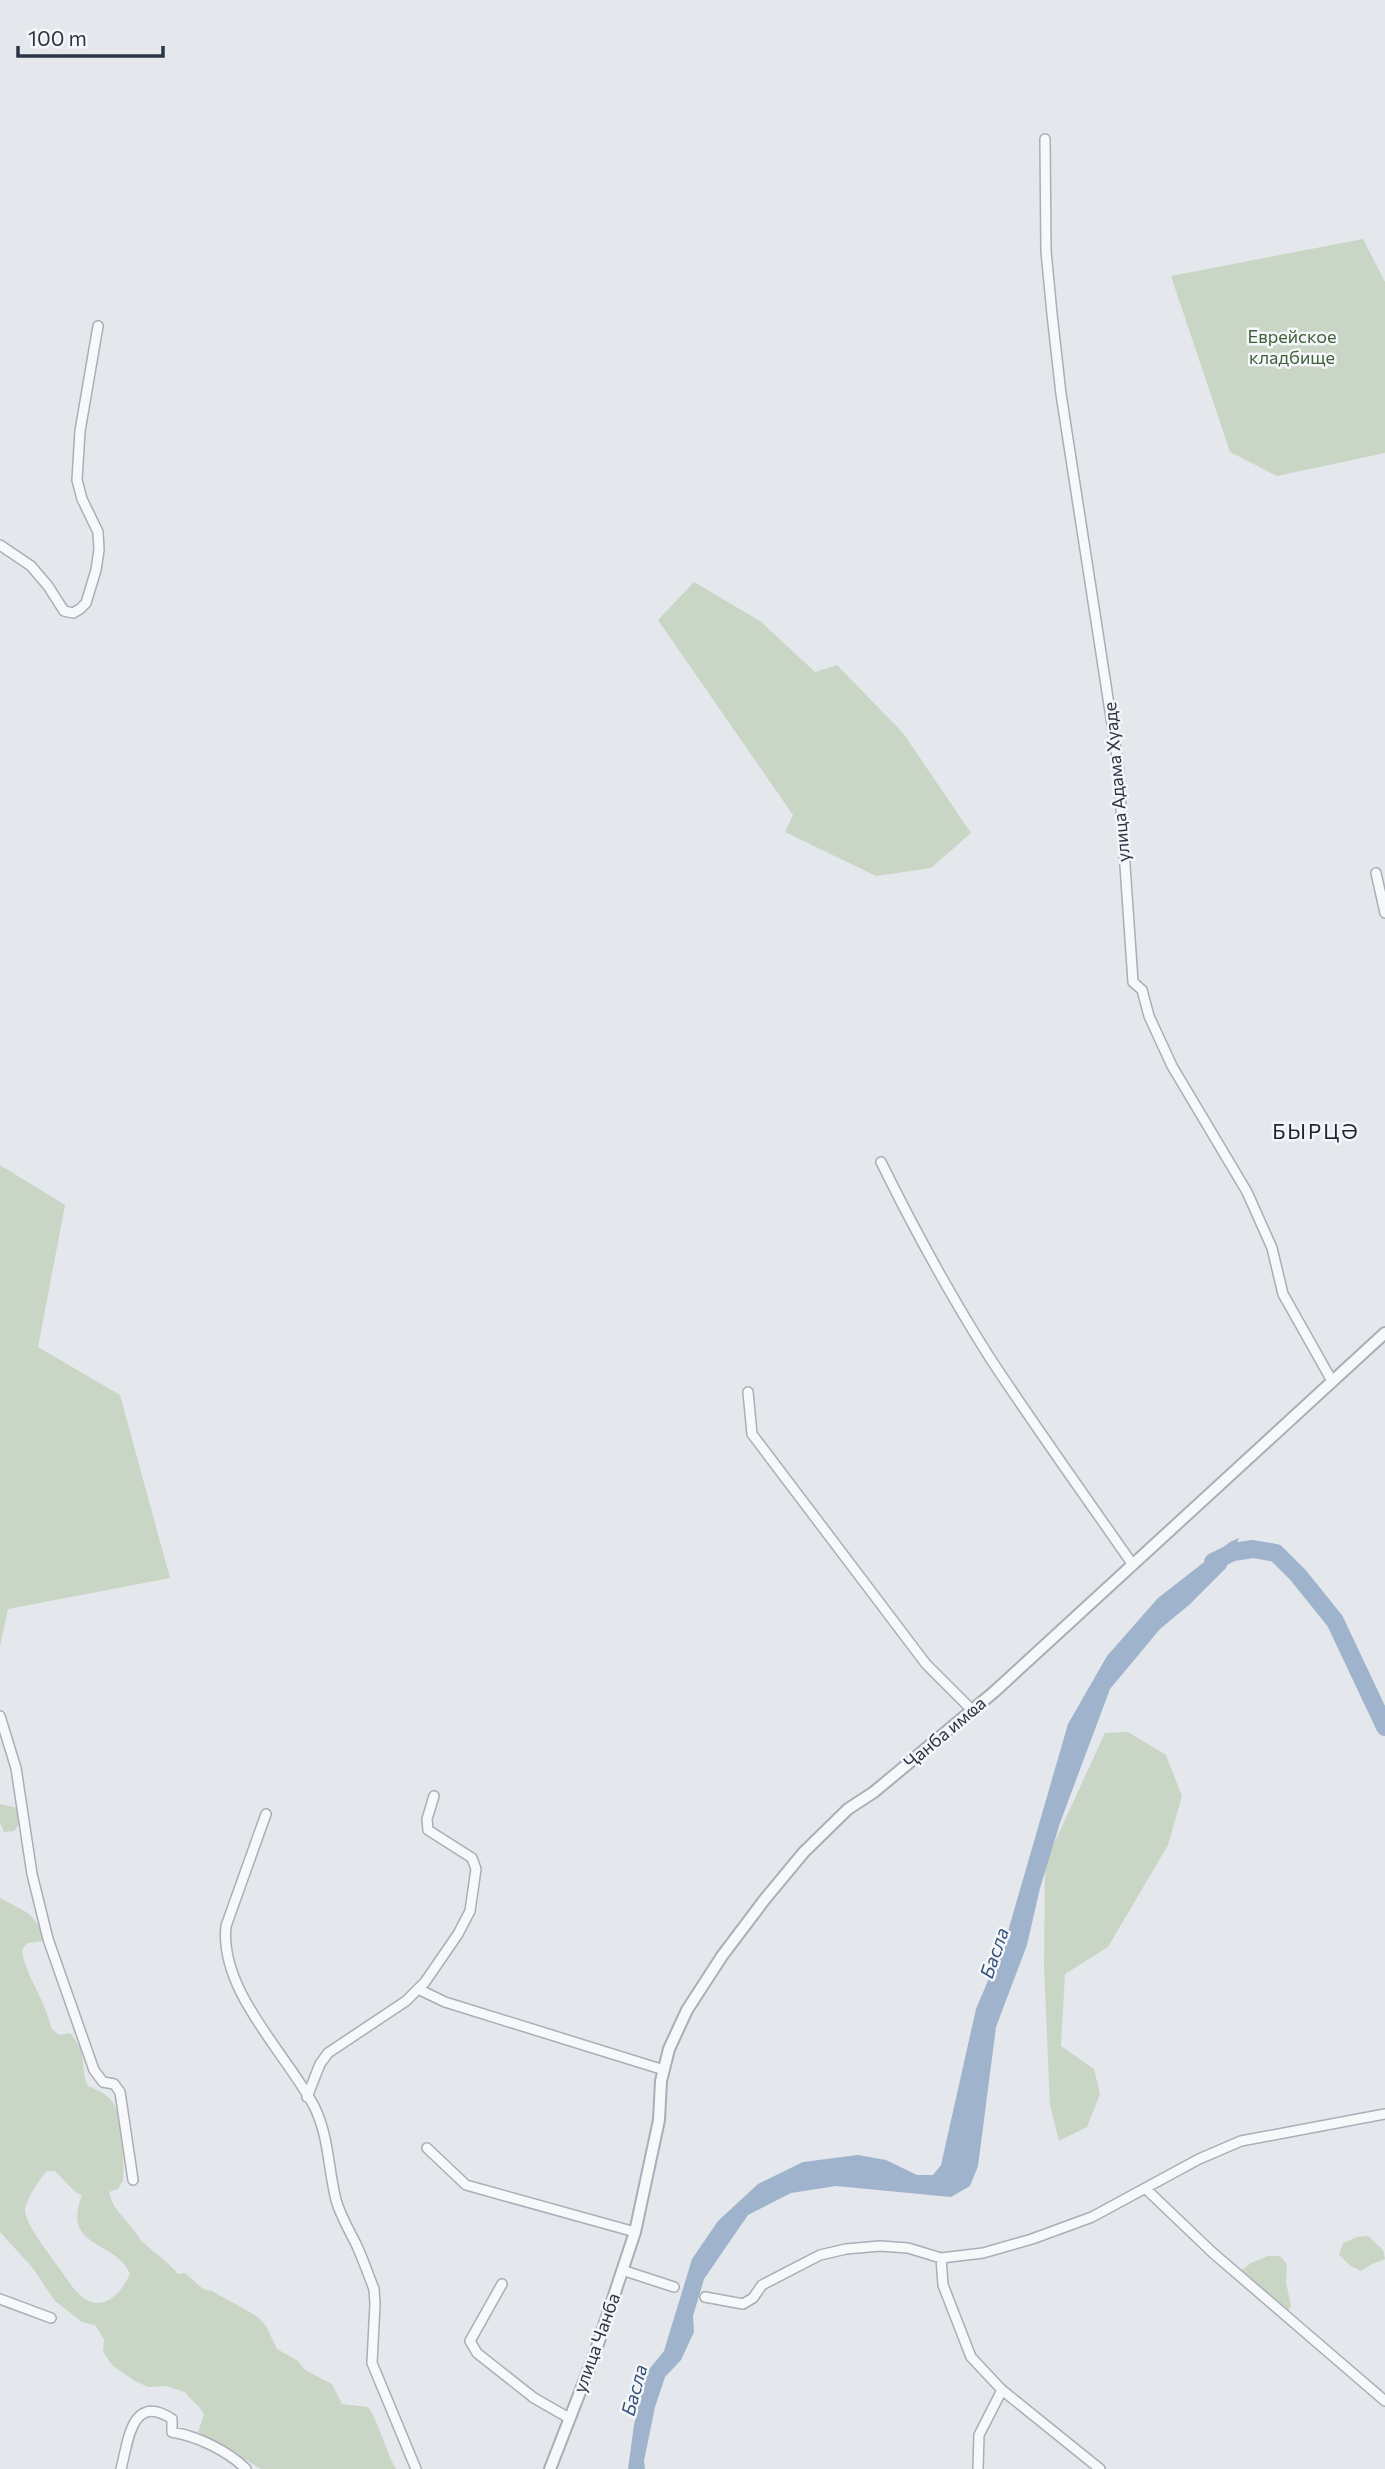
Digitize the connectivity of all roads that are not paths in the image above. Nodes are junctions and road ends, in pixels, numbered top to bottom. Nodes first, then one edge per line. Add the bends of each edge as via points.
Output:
1 (1045, 139) dead end
2 (98, 326) dead end
3 (0, 545) edge
4 (1376, 873) dead end
5 (1385, 913) edge
6 (881, 1162) dead end
7 (1385, 1333) edge
8 (1332, 1381) junction
9 (748, 1392) dead end
10 (1133, 1565) junction
11 (972, 1710) junction
12 (0, 1716) edge
13 (434, 1796) dead end
14 (266, 1814) dead end
15 (418, 1989) junction
16 (664, 2070) junction
17 (307, 2097) junction
18 (1385, 2114) edge
19 (427, 2148) dead end
20 (133, 2180) dead end
21 (1146, 2189) junction
22 (639, 2215) joint
23 (635, 2232) junction
24 (941, 2258) junction
25 (622, 2270) junction
26 (502, 2284) dead end
27 (674, 2287) dead end
28 (705, 2297) dead end
29 (0, 2299) edge
30 (51, 2318) dead end
31 (1002, 2390) junction
32 (1385, 2401) edge
33 (569, 2418) junction
34 (121, 2469) edge
35 (246, 2469) edge
36 (416, 2469) edge
37 (550, 2469) edge
38 (978, 2469) edge
39 (1100, 2469) edge

1 - 8 street, улица Адама Хуаде via 1052,314 1118,763 1133,982 1142,990 1172,1066 1247,1192 1272,1248 1283,1294
2 - 3 street via 77,471 82,499 98,532 96,570 86,603 73,613 64,611 31,566
4 - 5 street
6 - 10 street via 989,1355
7 - 8 street, Ҷанба имҩа
8 - 10 street, Ҷанба имҩа
9 - 11 street via 752,1434 926,1664
10 - 11 street, Ҷанба имҩа
11 - 16 street, Ҷанба имҩа via 849,1808 804,1852 722,1956 675,2032
12 - 20 street via 16,1768 32,1874 48,1940 94,2070 120,2092
13 - 15 street via 428,1830 472,1858 474,1884 470,1911 458,1934
14 - 17 street via 226,1926 227,1960 248,2005
15 - 16 street via 445,2002
15 - 17 street via 328,2053
16 - 22 street, Ҷанба имҩа via 659,2120
17 - 36 street via 328,2145 336,2201 374,2289 372,2363
18 - 21 street via 1241,2141 1199,2158
19 - 23 street via 473,2188
21 - 24 street via 1092,2217 1032,2239 983,2253
21 - 32 street
22 - 23 street, улица Чанба
23 - 25 street, улица Чанба
24 - 28 street via 908,2248 846,2249 791,2269 762,2285 743,2304
24 - 31 street via 943,2286 971,2357
25 - 27 street
25 - 33 street, улица Чанба
26 - 33 street via 471,2345 534,2398
29 - 30 street
31 - 38 street via 979,2435
31 - 39 street
33 - 37 street, улица Чанба
34 - 35 street via 133,2423 141,2414 153,2411 172,2419 172,2432 231,2457

